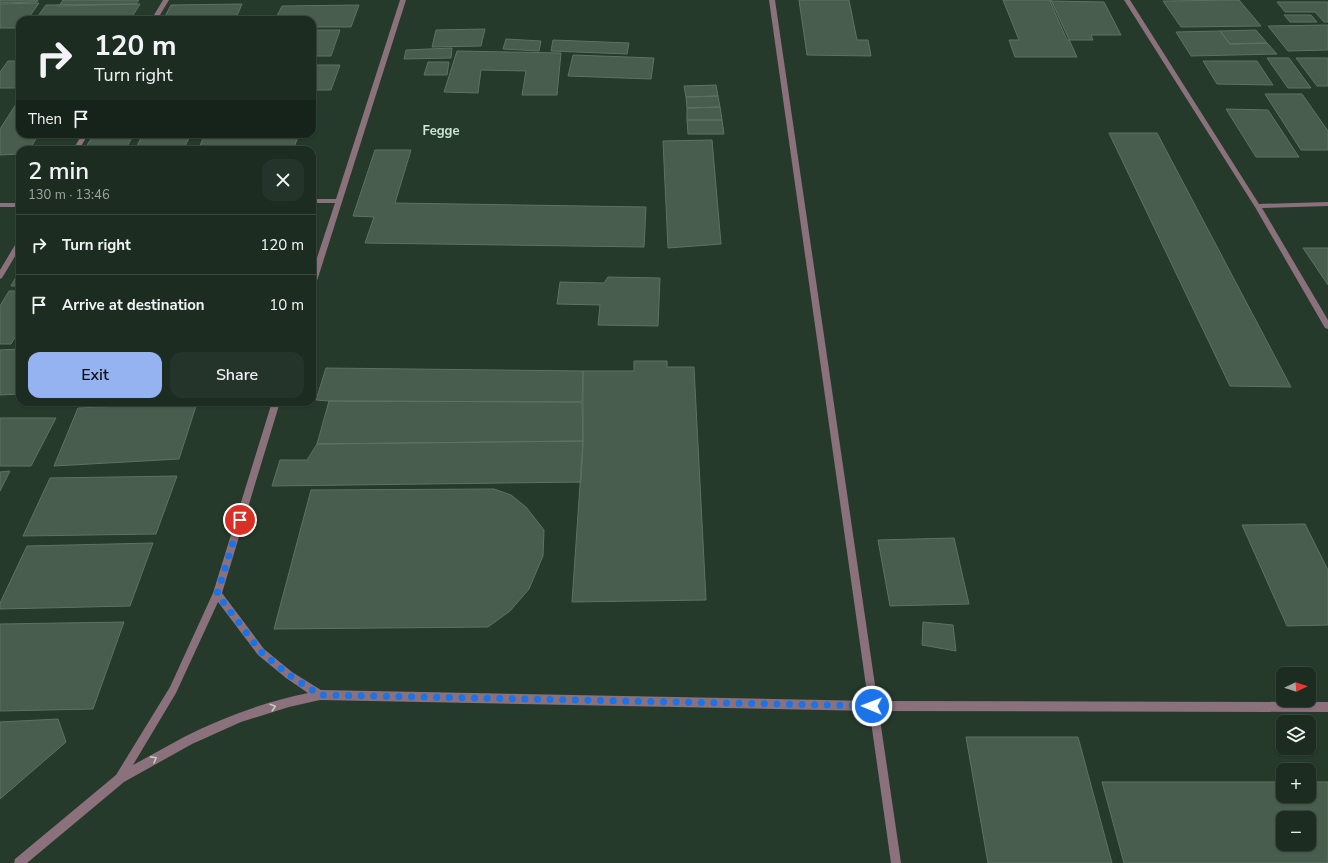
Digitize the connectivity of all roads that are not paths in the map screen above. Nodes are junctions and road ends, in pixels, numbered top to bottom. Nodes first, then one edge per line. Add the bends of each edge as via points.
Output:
1 (166, 0) edge
2 (403, 0) edge
3 (772, 0) edge
4 (1127, 0) edge
5 (156, 16) edge
6 (316, 201) edge
7 (338, 201) junction
8 (1328, 204) edge
9 (0, 205) edge
10 (16, 205) edge
11 (1257, 206) junction
12 (16, 249) edge
13 (316, 271) edge
14 (0, 276) edge
15 (1328, 326) edge
16 (275, 406) edge
17 (217, 594) junction
18 (320, 695) junction
19 (872, 706) junction
20 (1328, 707) edge
21 (120, 778) junction
22 (19, 863) edge
23 (896, 863) edge

1 - 5 street
2 - 7 street
3 - 19 street
4 - 11 street
6 - 7 street
7 - 13 street
8 - 11 street
9 - 10 street
11 - 15 street
12 - 14 street
16 - 17 street
17 - 18 street via 261,652 289,675
17 - 21 street via 173,690
18 - 19 street
21 -> 18 street via 188,740 240,717
19 - 20 street
19 - 23 street
21 - 22 street

